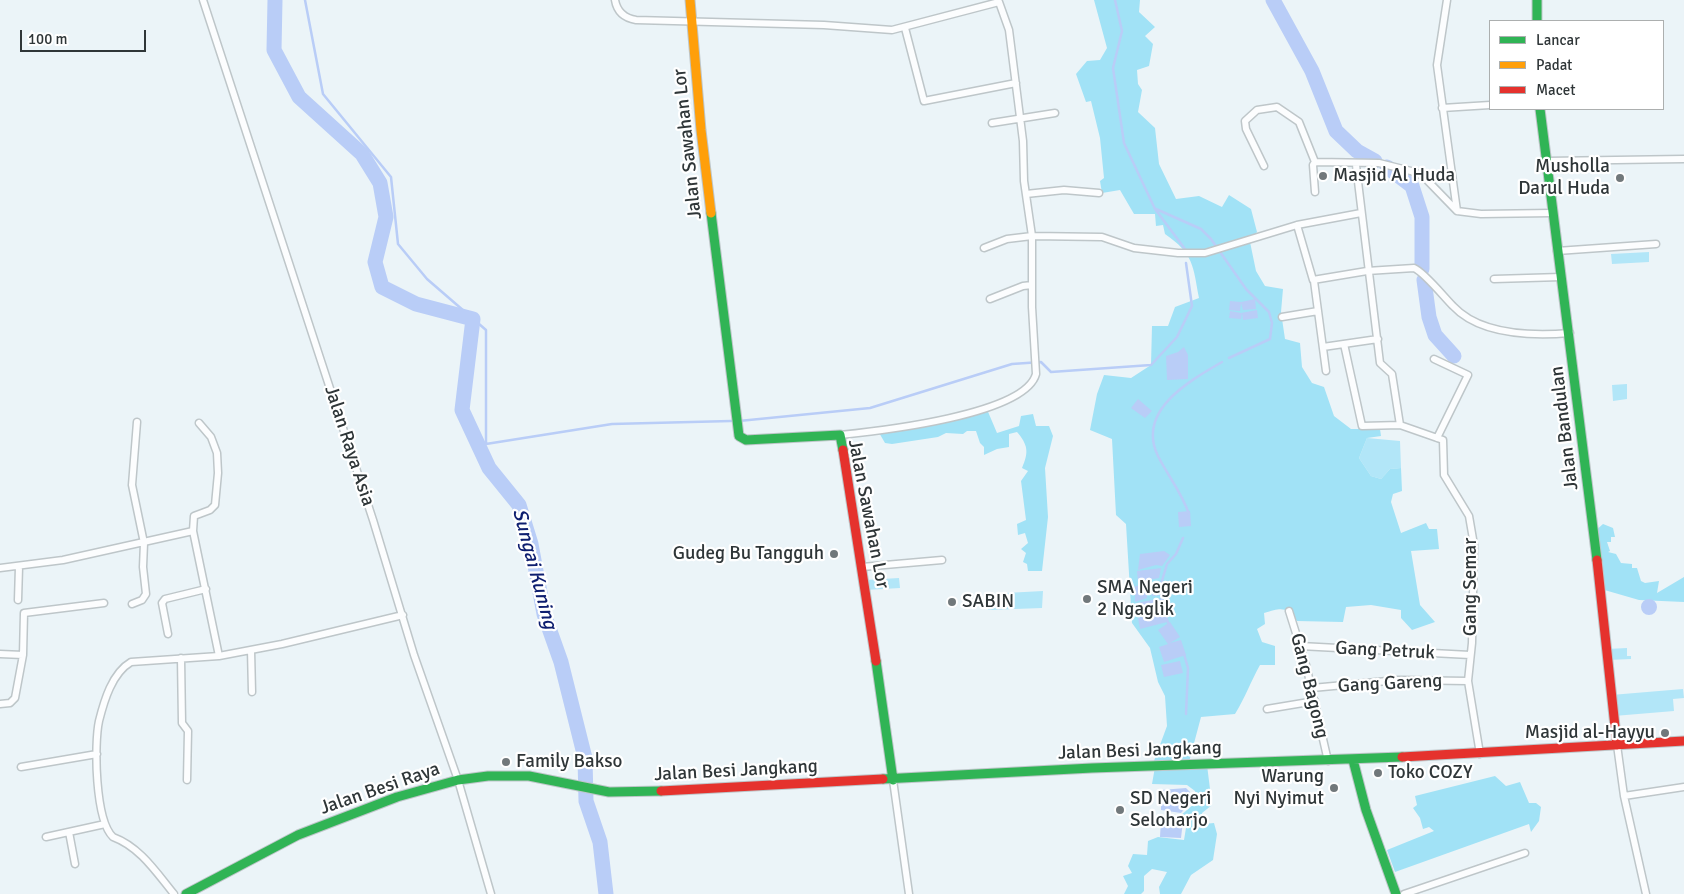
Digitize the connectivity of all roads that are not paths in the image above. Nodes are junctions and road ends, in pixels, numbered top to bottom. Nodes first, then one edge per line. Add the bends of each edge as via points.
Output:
1 (203, 0) edge
2 (615, 0) edge
3 (690, 0) edge
4 (1447, 0) edge
5 (1537, 0) edge
6 (1001, 1) edge
7 (691, 20) junction
8 (1537, 20) edge
9 (905, 28) junction
10 (1016, 83) junction
11 (1489, 105) edge
12 (1442, 108) junction
13 (1540, 110) edge
14 (1055, 113) dead end
15 (1020, 118) junction
16 (992, 123) dead end
17 (1684, 159) edge
18 (1547, 161) junction
19 (1315, 162) junction
20 (1356, 164) junction
21 (1264, 166) dead end
22 (1315, 192) dead end
23 (1099, 193) dead end
24 (1026, 194) junction
25 (1457, 211) junction
26 (1361, 213) junction
27 (1552, 213) junction
28 (1297, 224) junction
29 (1032, 236) junction
30 (1656, 244) dead end
31 (984, 248) dead end
32 (1558, 251) junction
33 (1367, 271) junction
34 (1561, 277) junction
35 (1494, 279) dead end
36 (1313, 280) junction
37 (1032, 285) junction
38 (990, 299) dead end
39 (1318, 310) junction
40 (1282, 317) dead end
41 (1570, 334) junction
42 (1378, 339) junction
43 (1344, 344) junction
44 (1322, 347) junction
45 (1434, 359) dead end
46 (1326, 371) dead end
47 (137, 422) dead end
48 (199, 423) dead end
49 (1400, 425) junction
50 (840, 435) junction
51 (1440, 439) junction
52 (193, 531) junction
53 (144, 543) junction
54 (942, 560) dead end
55 (19, 567) junction
56 (862, 567) junction
57 (0, 568) edge
58 (206, 589) junction
59 (18, 600) dead end
60 (104, 604) dead end
61 (132, 604) dead end
62 (1289, 611) dead end
63 (403, 615) junction
64 (168, 634) dead end
65 (1300, 646) junction
66 (251, 650) junction
67 (0, 654) edge
68 (23, 655) junction
69 (1470, 655) junction
70 (219, 656) junction
71 (181, 658) junction
72 (1468, 681) junction
73 (1312, 688) junction
74 (252, 692) dead end
75 (1315, 701) junction
76 (0, 704) edge
77 (1266, 709) dead end
78 (1684, 741) edge
79 (1617, 745) junction
80 (97, 754) junction
81 (1480, 754) junction
82 (1352, 760) junction
83 (1328, 761) junction
84 (21, 767) dead end
85 (188, 780) dead end
86 (458, 780) junction
87 (893, 780) junction
88 (1684, 787) edge
89 (598, 789) joint
90 (1624, 796) junction
91 (105, 824) junction
92 (69, 832) junction
93 (46, 837) dead end
94 (1525, 853) dead end
95 (75, 864) dead end
96 (174, 894) edge
97 (186, 894) edge
98 (491, 894) edge
99 (909, 894) edge
100 (1396, 894) edge
101 (1404, 894) edge
102 (1646, 894) edge

1 - 63 street, Jalan Raya Asia
2 - 7 street via 619,11 629,18
3 - 7 main road, Jalan Sawahan Lor
4 - 12 street via 1437,65
5 - 8 main road
6 - 9 street
6 - 10 street via 1009,30
7 - 9 street
7 - 50 main road, Jalan Sawahan Lor via 701,130 739,436 746,440
9 - 10 street via 924,101
10 - 15 street
11 - 12 street
12 - 25 street
13 - 18 main road, Jalan Bandulan
14 - 15 street
15 - 16 street
15 - 24 street
17 - 18 street
18 - 27 main road, Jalan Bandulan
19 - 20 street
19 - 21 street via 1299,122 1277,107 1257,110 1245,121
19 - 22 street
20 - 25 street via 1379,163 1423,176
20 - 26 street
23 - 24 street via 1064,190
24 - 29 street
25 - 27 street
26 - 28 street
26 - 33 street
27 - 32 main road, Jalan Bandulan
28 - 29 street via 1212,251 1178,253 1130,247 1102,237
28 - 36 street
29 - 31 street via 1007,239
29 - 37 street
30 - 32 street
32 - 34 main road, Jalan Bandulan
33 - 36 street
33 - 41 street via 1418,270 1454,308 1472,321 1496,329
33 - 42 street
34 - 35 street
34 - 41 main road, Jalan Bandulan
36 - 39 street
37 - 38 street
37 - 50 street via 1036,374 1025,391 947,418 895,429
39 - 40 street
39 - 44 street
41 - 79 main road, Jalan Bandulan
42 - 43 street
42 - 49 street via 1381,366 1392,374
43 - 44 street
43 - 49 street via 1362,426
44 - 46 street
45 - 51 street via 1468,375
47 - 53 street via 132,485
48 - 52 street via 214,445 218,474 215,505 194,516
49 - 51 street
50 - 56 main road, Jalan Sawahan Lor
51 - 69 street, Gang Semar via 1444,476 1469,516 1474,545
52 - 53 street
52 - 58 street
53 - 55 street
53 - 61 street via 146,594 142,600
54 - 56 street
55 - 57 street
55 - 59 street
56 - 87 main road, Jalan Sawahan Lor
58 - 64 street via 165,599 162,603
58 - 70 street
60 - 68 street via 24,613
62 - 65 street, Gang Bagong
63 - 66 street
63 - 86 street, Jalan Raya Asia
65 - 69 street, Gang Petruk
65 - 73 street, Gang Bagong
66 - 70 street
66 - 74 street
67 - 68 street
68 - 76 street via 15,698 10,703
69 - 72 street, Gang Semar
70 - 71 street
71 - 80 street via 130,662 119,671 112,682 99,722
71 - 85 street via 182,723 188,731
72 - 73 street, Gang Gareng via 1398,680
72 - 81 street, Gang Semar
73 - 75 street, Gang Bagong
75 - 77 street
75 - 83 street, Gang Bagong
78 - 79 main road, Jalan Besi Jangkang
79 - 81 main road, Jalan Besi Jangkang
79 - 90 street
80 - 84 street
80 - 91 street
81 - 82 main road, Jalan Besi Jangkang
82 - 83 main road, Jalan Besi Jangkang
82 - 100 main road
83 - 87 main road, Jalan Besi Jangkang via 1092,768
86 - 89 main road, Jalan Besi Raya via 529,776
86 - 97 main road, Jalan Besi Raya via 397,797 298,836
86 - 98 street, Jalan Raya Asia
87 - 89 main road, Jalan Besi Jangkang via 633,793
87 - 99 street, Jalan Sawahan Lor
88 - 90 street
90 - 102 street
91 - 92 street
91 - 96 street via 113,837 137,850
92 - 93 street
92 - 95 street
94 - 101 street

